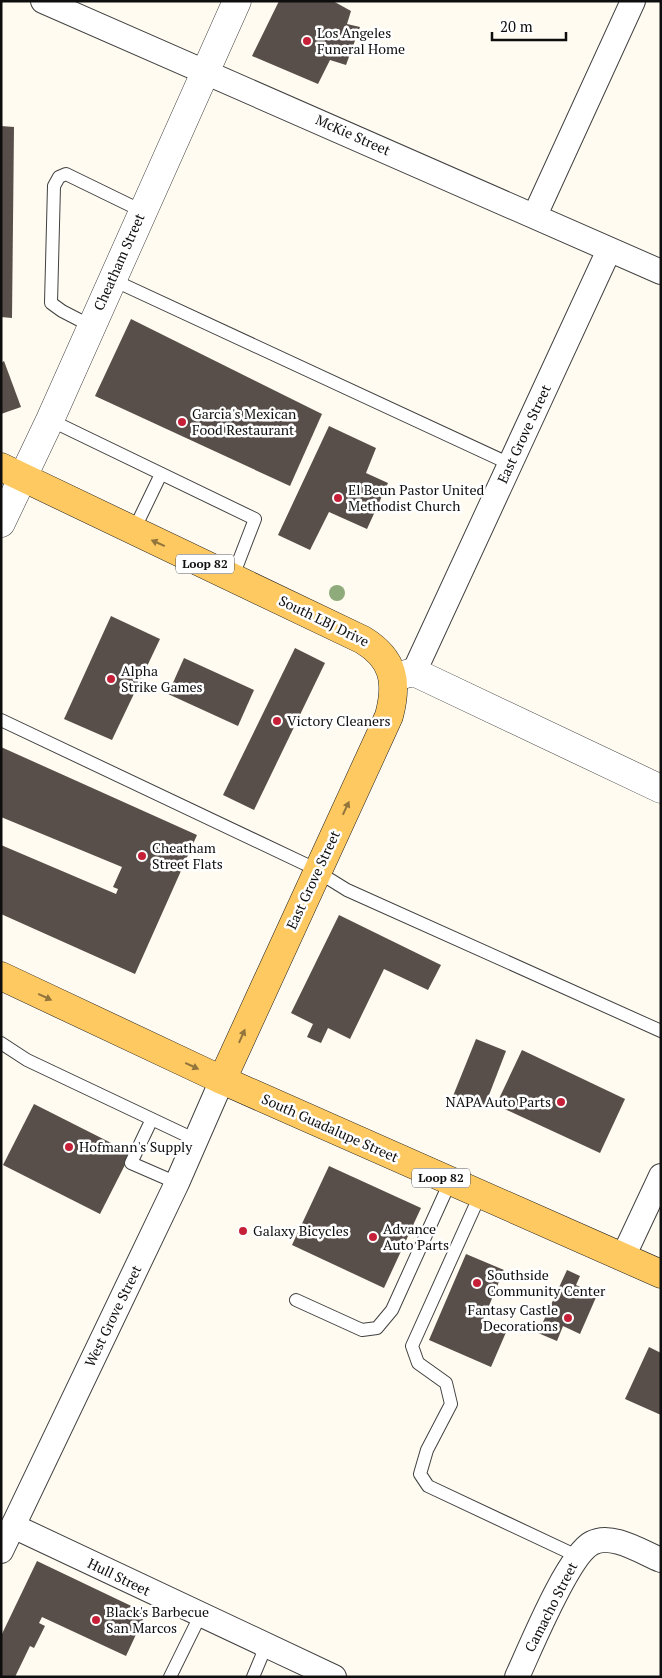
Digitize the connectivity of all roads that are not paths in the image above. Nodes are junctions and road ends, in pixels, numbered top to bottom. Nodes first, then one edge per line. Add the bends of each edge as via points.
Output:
1 (43, 1) edge
2 (237, 1) edge
3 (633, 1) edge
4 (205, 71) junction
5 (142, 210) junction
6 (535, 215) junction
7 (609, 250) junction
8 (661, 272) edge
9 (113, 280) junction
10 (91, 326) junction
11 (50, 420) junction
12 (510, 464) junction
13 (12, 472) edge
14 (161, 474) junction
15 (1, 523) edge
16 (133, 532) junction
17 (233, 576) junction
18 (404, 675) junction
19 (1, 720) edge
20 (661, 789) edge
21 (317, 871) junction
22 (5, 981) edge
23 (661, 1031) edge
24 (1, 1044) edge
25 (222, 1080) junction
26 (151, 1121) junction
27 (196, 1140) junction
28 (661, 1176) edge
29 (450, 1182) junction
30 (177, 1183) junction
31 (480, 1195) junction
32 (623, 1257) junction
33 (661, 1274) edge
34 (296, 1300) dead end
35 (13, 1526) junction
36 (584, 1549) junction
37 (1, 1551) edge
38 (661, 1560) edge
39 (200, 1616) junction
40 (266, 1646) junction
41 (307, 1671) edge
42 (170, 1677) edge
43 (252, 1677) edge
44 (334, 1677) edge
45 (517, 1677) edge

1 - 4 street, McKie Street
2 - 4 street, Cheatham Street
3 - 6 street
4 - 5 street, Cheatham Street
4 - 6 street, McKie Street
5 - 9 street, Cheatham Street
5 - 10 lane via 66,174 59,176 54,186 51,302
6 - 7 street, McKie Street
7 - 8 street, McKie Street
7 - 12 street, East Grove Street
9 - 10 street, Cheatham Street
9 - 12 lane
10 - 11 street, Cheatham Street
11 - 13 street, Cheatham Street
11 - 14 lane
12 - 18 street, East Grove Street
13 - 15 street, Cheatham Street
13 - 16 main road, South LBJ Drive / Loop 82
14 - 16 lane
14 - 17 lane via 255,519
17 -> 16 main road, South LBJ Drive / Loop 82
17 - 18 main road, South LBJ Drive / Loop 82 via 370,644 389,665
18 - 20 street
21 -> 18 main road, East Grove Street via 389,716 395,690
19 - 21 lane
21 - 23 lane via 347,890
25 -> 21 main road, East Grove Street
22 -> 25 main road, South Guadalupe Street / Loop 82
24 - 26 lane
25 - 27 street, West Grove Street
25 - 29 main road, South Guadalupe Street / Loop 82
26 - 27 lane
26 - 30 lane via 131,1163
27 - 30 street, West Grove Street
28 - 32 street
29 - 31 main road, South Guadalupe Street / Loop 82
29 - 34 lane via 392,1310 377,1328 362,1330
30 - 35 street, West Grove Street
31 - 32 main road, South Guadalupe Street / Loop 82
31 - 36 lane via 412,1346 418,1363 446,1383 451,1404 427,1450 420,1474 428,1486
32 - 33 main road, South Guadalupe Street / Loop 82
35 - 37 street, West Grove Street
35 - 39 street, Hull Street
36 - 38 street via 605,1540 619,1542
36 - 45 street, Camacho Street
39 - 40 street, Hull Street
39 - 42 lane
40 - 41 street, Hull Street
40 - 43 lane
41 - 44 street, Hull Street

